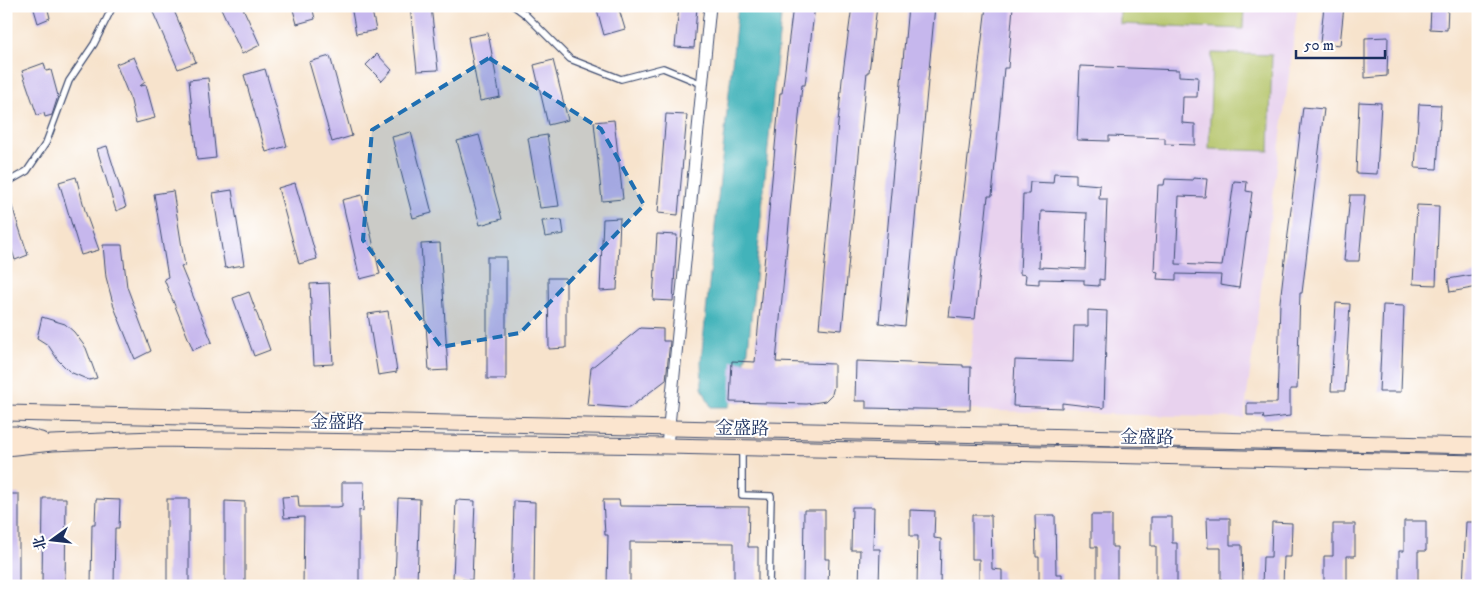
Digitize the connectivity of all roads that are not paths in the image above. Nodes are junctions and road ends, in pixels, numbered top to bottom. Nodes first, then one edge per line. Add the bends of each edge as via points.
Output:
1 (113, 6) edge
2 (514, 6) edge
3 (710, 6) edge
4 (703, 84) junction
5 (6, 183) edge
6 (6, 413) edge
7 (48, 414) junction
8 (6, 418) edge
9 (668, 428) junction
10 (6, 434) edge
11 (52, 443) junction
12 (667, 446) junction
13 (1478, 446) edge
14 (6, 448) edge
15 (742, 448) junction
16 (1478, 463) edge
17 (769, 586) edge

1 - 5 lane via 94,44 69,81 46,143 27,171
2 - 4 lane via 570,59 621,79 663,68
3 - 4 street
4 - 9 street
6 - 7 street, 金盛路
7 - 8 street
7 - 9 street, 金盛路
9 - 12 street
9 - 13 street, 金盛路
10 - 11 street
11 - 12 street, 金盛路 via 154,439
11 - 14 street, 金盛路
12 - 15 street, 金盛路
15 - 16 street, 金盛路
15 - 17 lane via 742,495 771,496

